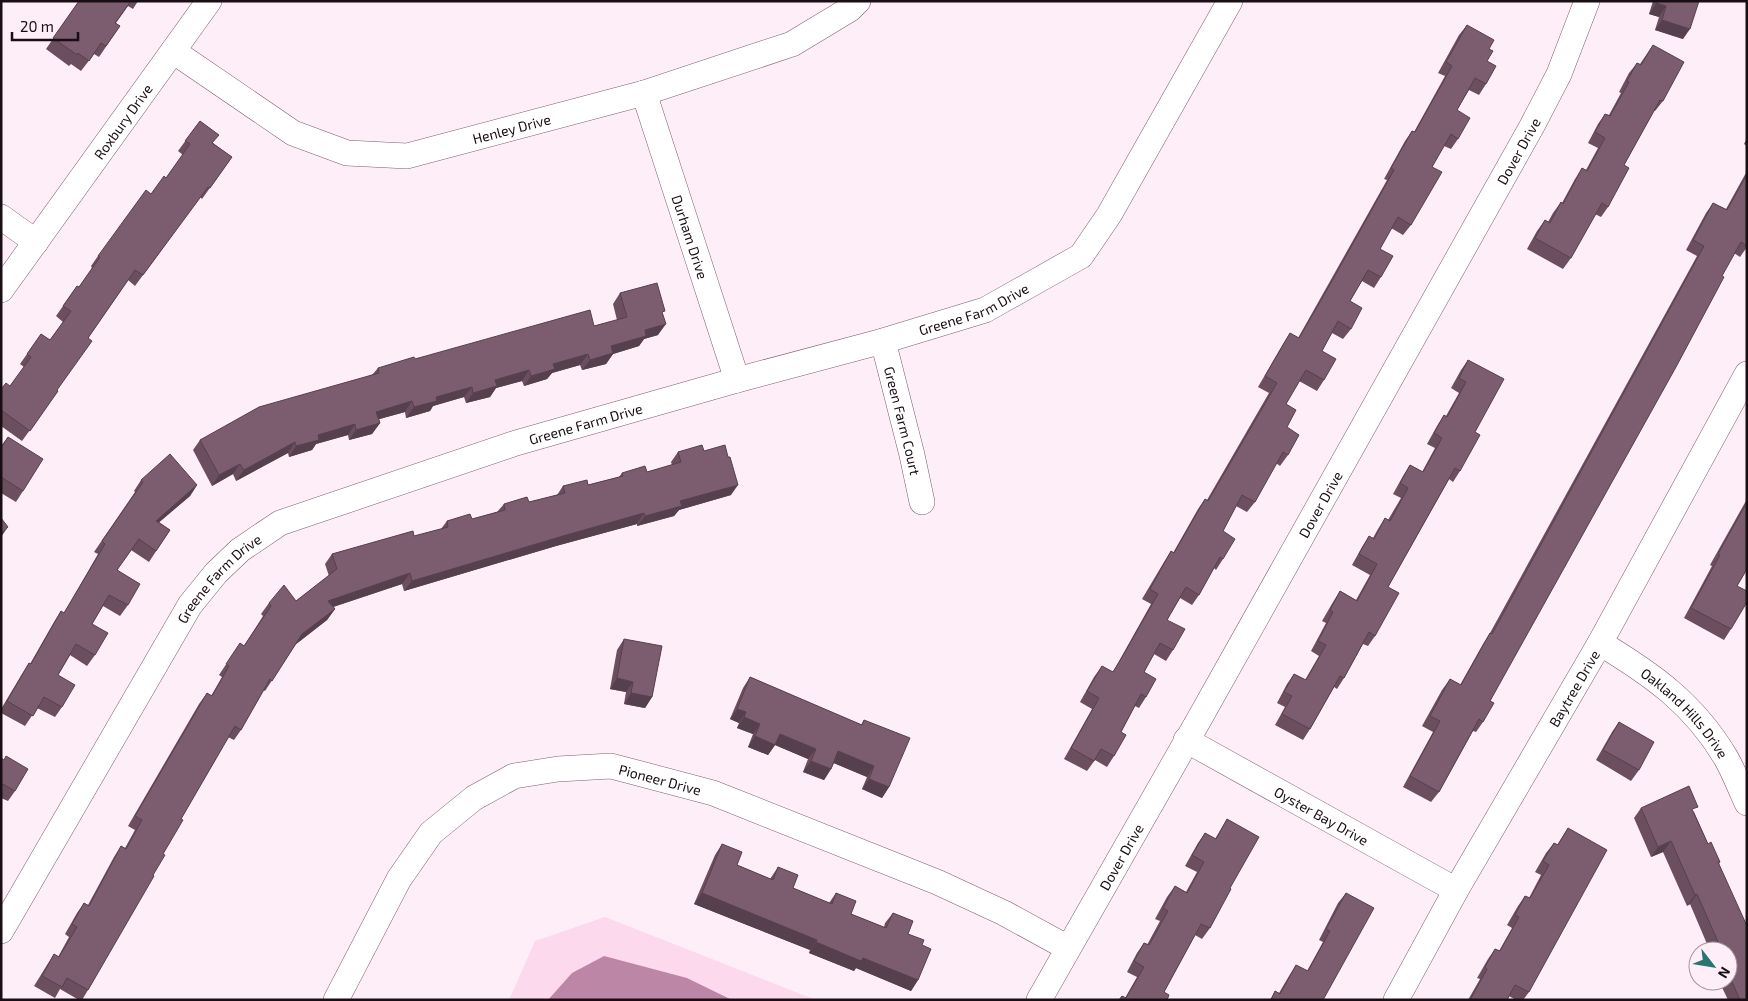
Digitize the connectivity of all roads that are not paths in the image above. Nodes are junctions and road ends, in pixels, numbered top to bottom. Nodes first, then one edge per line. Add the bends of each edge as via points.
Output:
1 (209, 1) edge
2 (858, 1) edge
3 (1230, 1) edge
4 (1586, 1) edge
5 (173, 51) junction
6 (644, 93) junction
7 (1, 218) edge
8 (36, 242) junction
9 (1, 290) edge
10 (883, 341) junction
11 (1747, 374) edge
12 (737, 380) junction
13 (922, 502) dead end
14 (1600, 643) junction
15 (1186, 740) junction
16 (1747, 803) edge
17 (1456, 890) junction
18 (1, 930) edge
19 (1068, 948) junction
20 (336, 1000) edge
21 (1039, 1000) edge
22 (1396, 1000) edge

1 - 5 street, Roxbury Drive
2 - 6 street, Henley Drive via 792,44
3 - 10 street, Greene Farm Drive via 1109,215 1081,256 985,310
4 - 15 street, Dover Drive via 1559,74 1532,126
5 - 6 street, Henley Drive via 293,133 347,153 407,156
5 - 8 street, Roxbury Drive
6 - 12 street, Durham Drive
7 - 8 street
8 - 9 street, Roxbury Drive
10 - 12 street, Greene Farm Drive
10 - 13 street, Green Farm Court
11 - 14 street, Baytree Drive
12 - 18 street, Greene Farm Drive via 516,443 299,516 280,523 240,550 190,605
14 - 16 street, Oakland Hills Drive via 1670,690 1699,719 1727,759
14 - 17 street, Baytree Drive
15 - 17 street, Oyster Bay Drive
15 - 19 street, Dover Drive
17 - 22 street, Baytree Drive
19 - 20 street, Pioneer Drive via 937,882 713,793 611,766 558,769 514,776 474,798 431,833 399,879
19 - 21 street, Dover Drive

